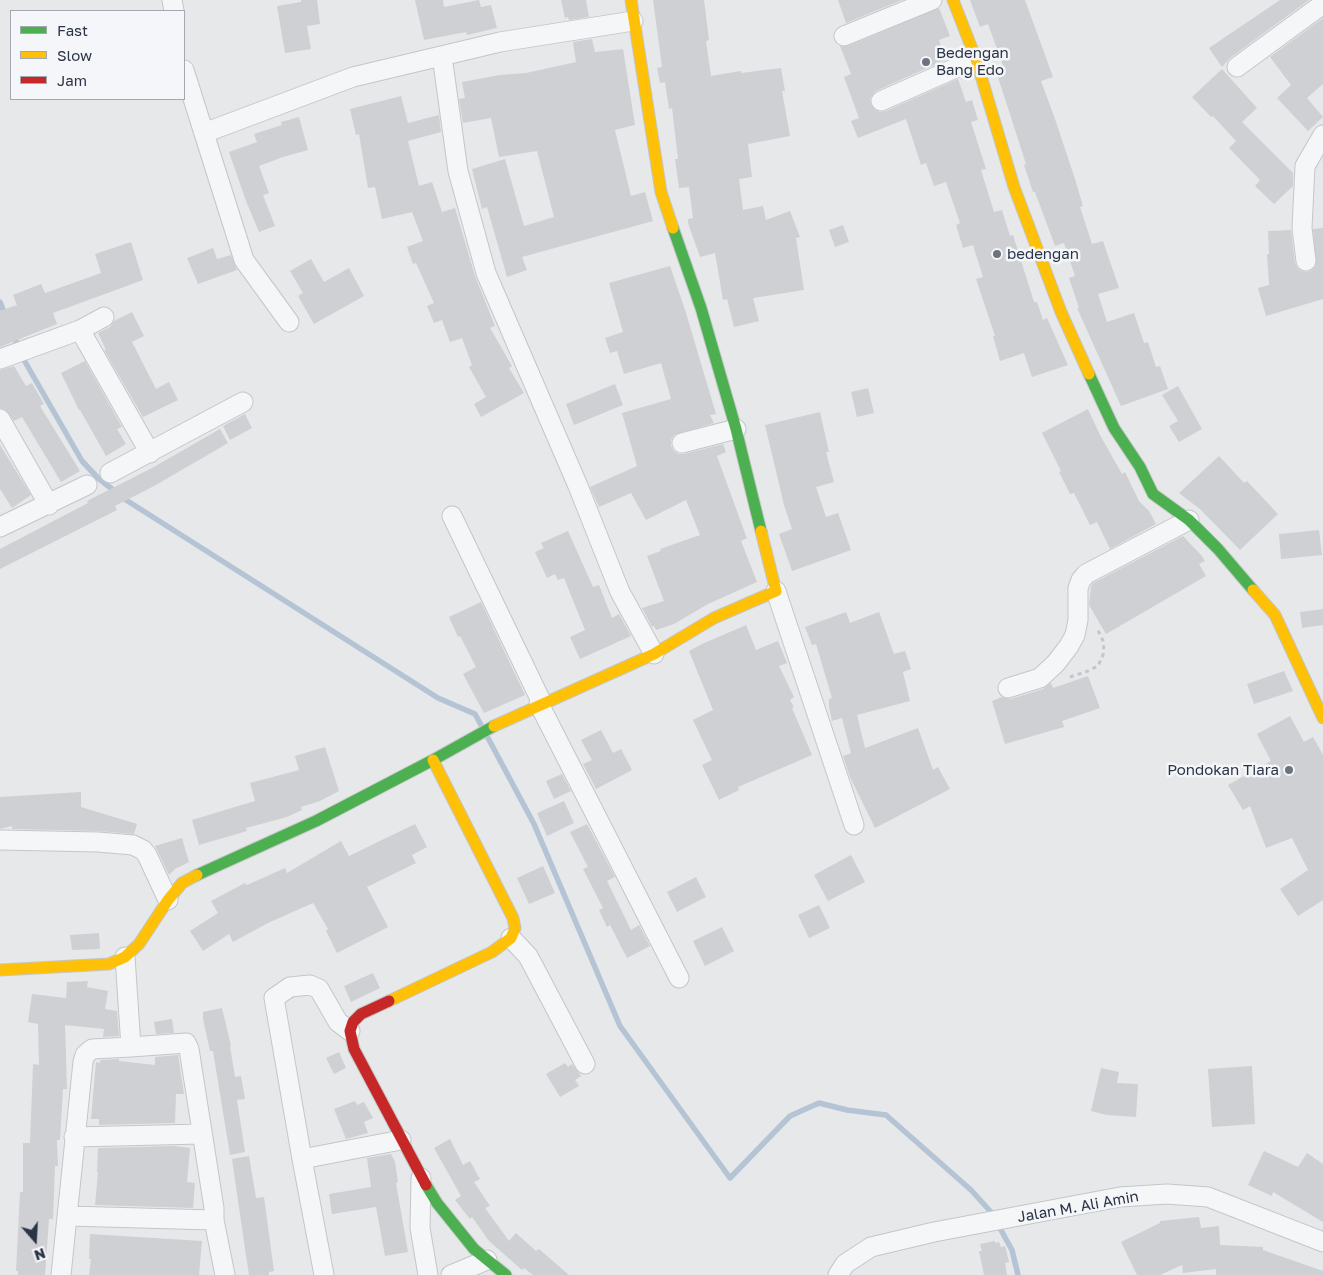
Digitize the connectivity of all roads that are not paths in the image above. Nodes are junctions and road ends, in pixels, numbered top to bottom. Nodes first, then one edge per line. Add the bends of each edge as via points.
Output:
1 (631, 0) edge
2 (932, 0) edge
3 (953, 0) edge
4 (1323, 4) edge
5 (633, 21) junction
6 (844, 36) dead end
7 (442, 56) junction
8 (976, 59) junction
9 (1237, 67) dead end
10 (185, 73) edge
11 (881, 101) dead end
12 (204, 133) junction
13 (1323, 135) edge
14 (1306, 261) dead end
15 (104, 318) dead end
16 (289, 322) dead end
17 (80, 330) junction
18 (13, 354) edge
19 (243, 402) dead end
20 (0, 419) edge
21 (736, 429) junction
22 (682, 443) dead end
23 (150, 453) junction
24 (110, 472) dead end
25 (87, 485) dead end
26 (49, 505) junction
27 (452, 516) dead end
28 (1189, 520) junction
29 (0, 527) edge
30 (776, 591) junction
31 (654, 654) junction
32 (1008, 688) dead end
33 (540, 704) junction
34 (1323, 718) edge
35 (433, 760) junction
36 (854, 825) dead end
37 (0, 840) edge
38 (168, 900) junction
39 (511, 938) junction
40 (125, 957) junction
41 (0, 970) edge
42 (679, 978) dead end
43 (350, 1031) junction
44 (131, 1048) junction
45 (585, 1064) dead end
46 (201, 1134) junction
47 (74, 1137) junction
48 (402, 1140) junction
49 (302, 1159) junction
50 (421, 1177) junction
51 (68, 1216) junction
52 (214, 1220) junction
53 (1323, 1242) edge
54 (487, 1260) junction
55 (61, 1275) edge
56 (225, 1275) edge
57 (324, 1275) edge
58 (428, 1275) edge
59 (452, 1275) edge
60 (506, 1275) edge
61 (838, 1275) edge

1 - 5 street
2 - 6 street
3 - 8 street
4 - 9 street
5 - 7 street via 500,42
5 - 21 street via 661,192 701,308
7 - 12 street via 353,77
7 - 31 street via 458,171 486,273 620,592
8 - 11 street
8 - 28 street via 1014,187 1061,312 1114,428 1140,467 1153,494
10 - 12 street
12 - 16 street via 244,260
13 - 14 street via 1305,166 1302,228
15 - 17 street
17 - 18 street
17 - 23 street
19 - 23 street
20 - 26 street
21 - 22 street
21 - 30 street
23 - 24 street
25 - 26 street
26 - 29 street
27 - 33 street
28 - 32 street via 1086,574 1078,588 1078,620 1069,646 1040,678
28 - 34 street via 1275,615
30 - 31 street via 714,618
30 - 36 street
31 - 33 street
33 - 35 street via 488,728
33 - 42 street
35 - 38 street via 316,821 199,874 182,883
35 - 39 street via 513,918 516,928
37 - 38 street via 134,845 147,855
38 - 40 street via 139,944
39 - 43 street via 492,952 361,1014
39 - 45 street via 528,956
40 - 41 street via 109,964
40 - 44 street
43 - 48 street via 354,1050
43 - 49 street via 338,1022 318,989 310,985 290,987 274,998
44 - 46 street via 186,1043
44 - 47 street via 92,1049 85,1055
46 - 47 street
46 - 52 street
47 - 51 street
48 - 49 street
48 - 50 street
49 - 57 street
50 - 54 street via 461,1234
50 - 58 street via 420,1228
51 - 52 street
51 - 55 street
52 - 56 street
53 - 61 street, Jalan M. Ali Amin via 1208,1198 1167,1194 1120,1197 871,1247 845,1264
54 - 59 street
54 - 60 street

